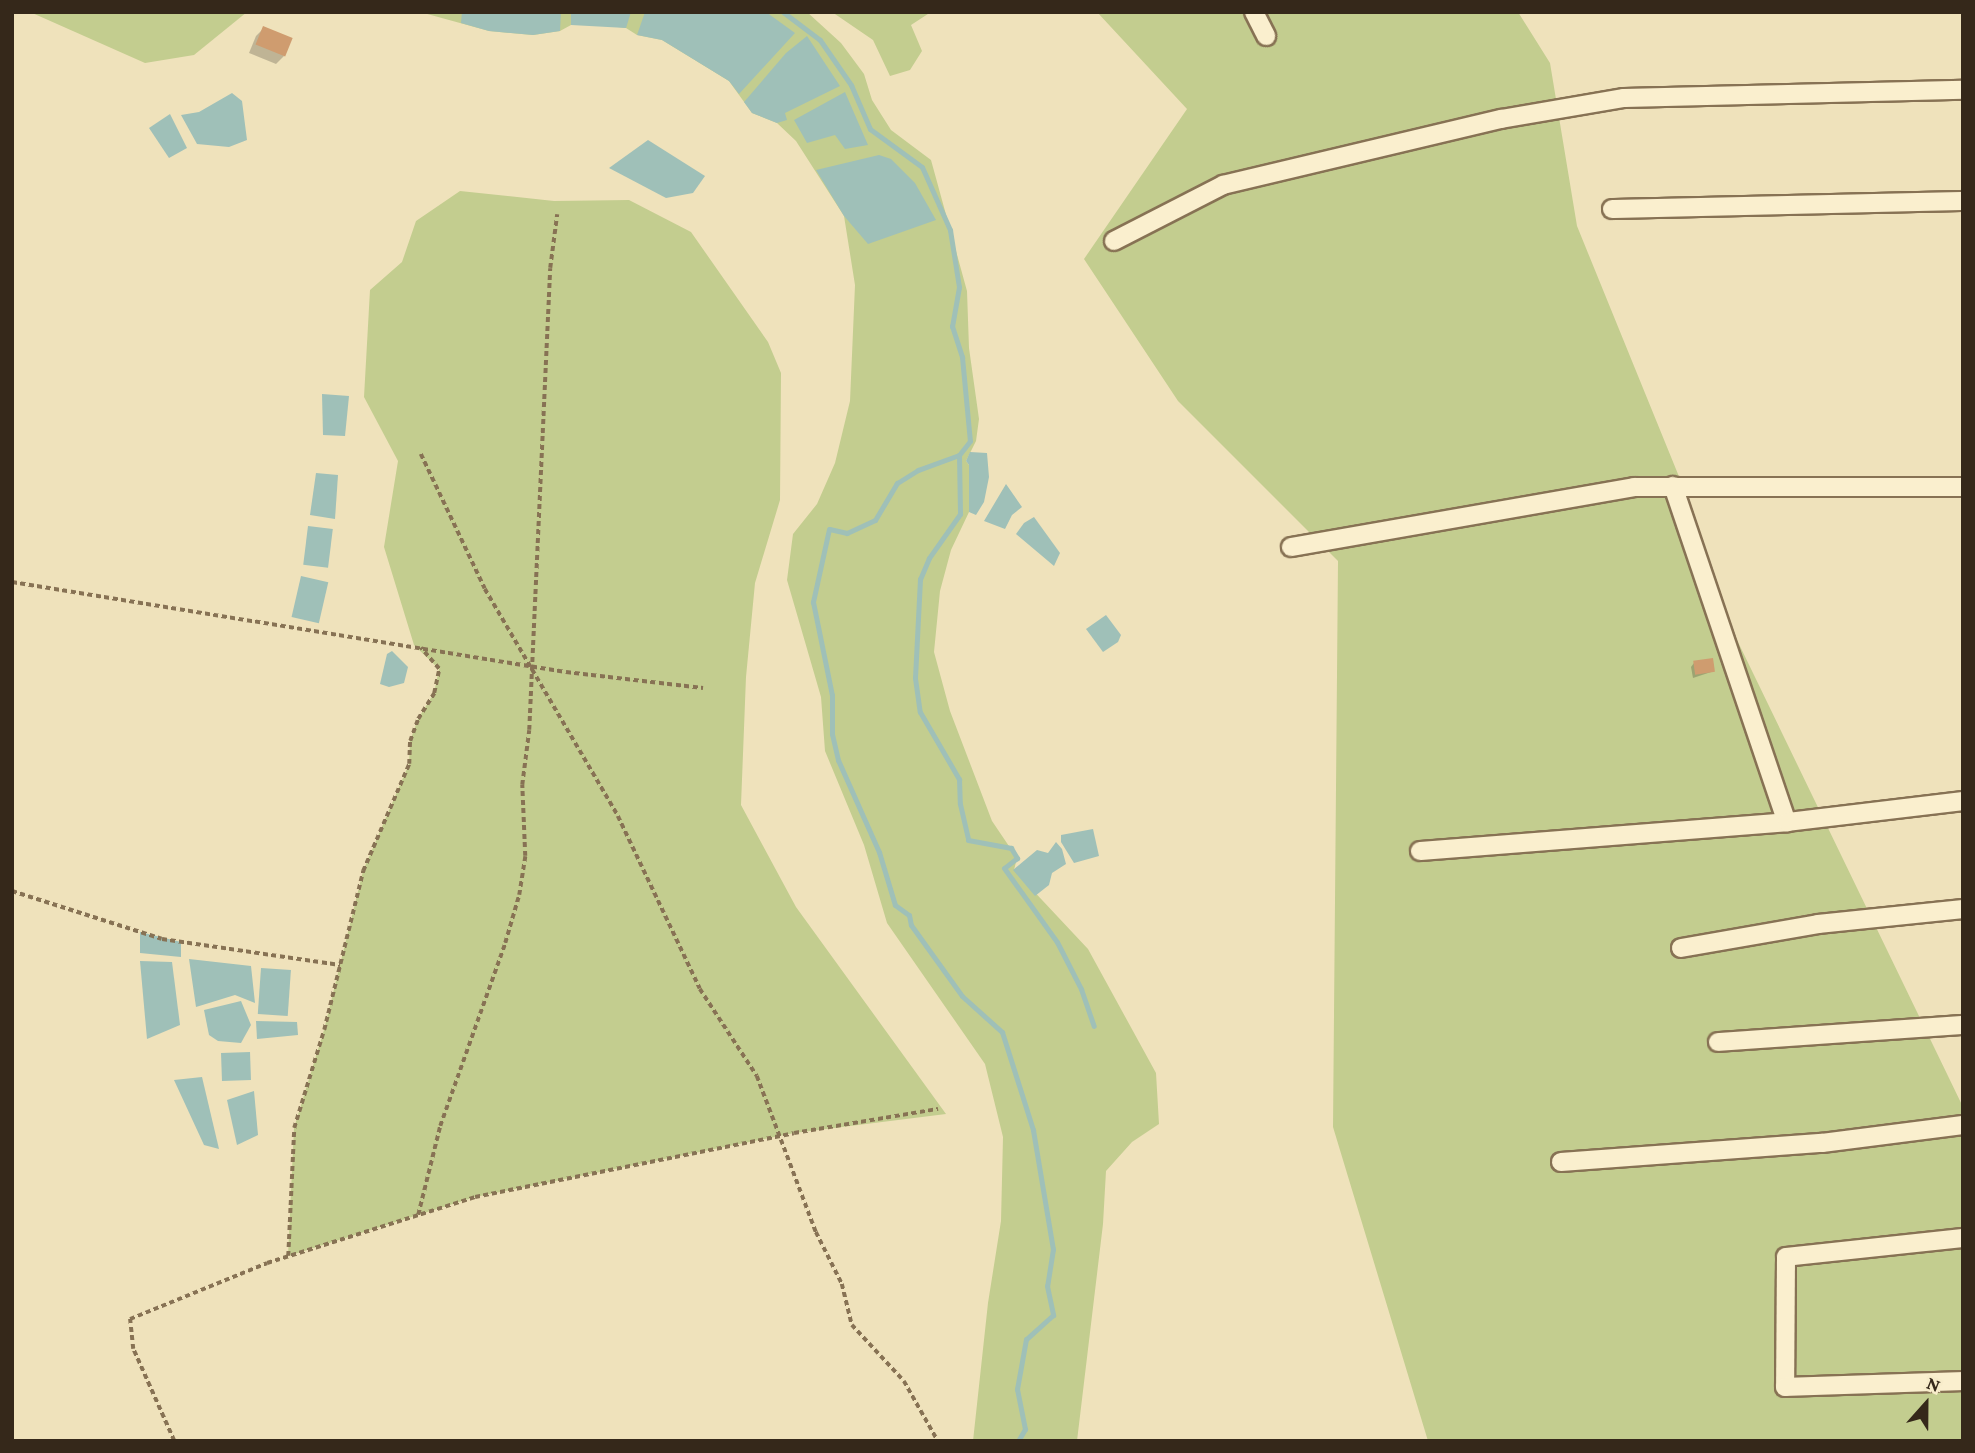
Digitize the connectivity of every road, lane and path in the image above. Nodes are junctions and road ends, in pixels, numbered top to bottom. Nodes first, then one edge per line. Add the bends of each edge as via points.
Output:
1 (1254, 12) edge
2 (1266, 36) dead end
3 (1963, 90) edge
4 (1963, 201) edge
5 (1612, 209) dead end
6 (557, 214) dead end
7 (1114, 241) dead end
8 (421, 454) dead end
9 (1673, 486) junction
10 (1963, 487) edge
11 (1291, 547) dead end
12 (12, 582) edge
13 (420, 647) junction
14 (531, 666) junction
15 (703, 688) dead end
16 (1963, 801) edge
17 (1787, 822) junction
18 (1420, 851) dead end
19 (12, 891) edge
20 (1963, 909) edge
21 (1682, 948) dead end
22 (340, 965) junction
23 (1963, 1025) edge
24 (1718, 1042) dead end
25 (938, 1109) dead end
26 (1963, 1125) edge
27 (782, 1136) junction
28 (1561, 1162) dead end
29 (418, 1215) junction
30 (1963, 1238) edge
31 (288, 1256) junction
32 (1963, 1381) edge
33 (174, 1441) edge
34 (938, 1441) edge

1 - 2 street
3 - 7 street via 1624,98 1502,118 1223,185
4 - 5 street
6 - 14 path via 550,268
8 - 14 path via 485,589
9 - 10 street
9 - 11 street via 1634,486
9 - 17 street
12 - 13 path
13 - 14 path
13 - 22 path via 439,669 434,693 418,719 410,741 409,764 363,871
14 - 15 path
14 - 27 path via 618,816 700,989 757,1076
14 - 29 path via 522,785 525,856 519,895 440,1126
16 - 17 street
17 - 18 street
19 - 22 path via 162,939
20 - 21 street via 1818,924
22 - 31 path via 294,1128
23 - 24 street
25 - 27 path
26 - 28 street via 1822,1143
27 - 29 path via 475,1197
27 - 34 path via 817,1232 842,1284 852,1325 904,1381
29 - 31 path
30 - 32 street via 1786,1256 1784,1387
31 - 33 path via 130,1319 133,1349

